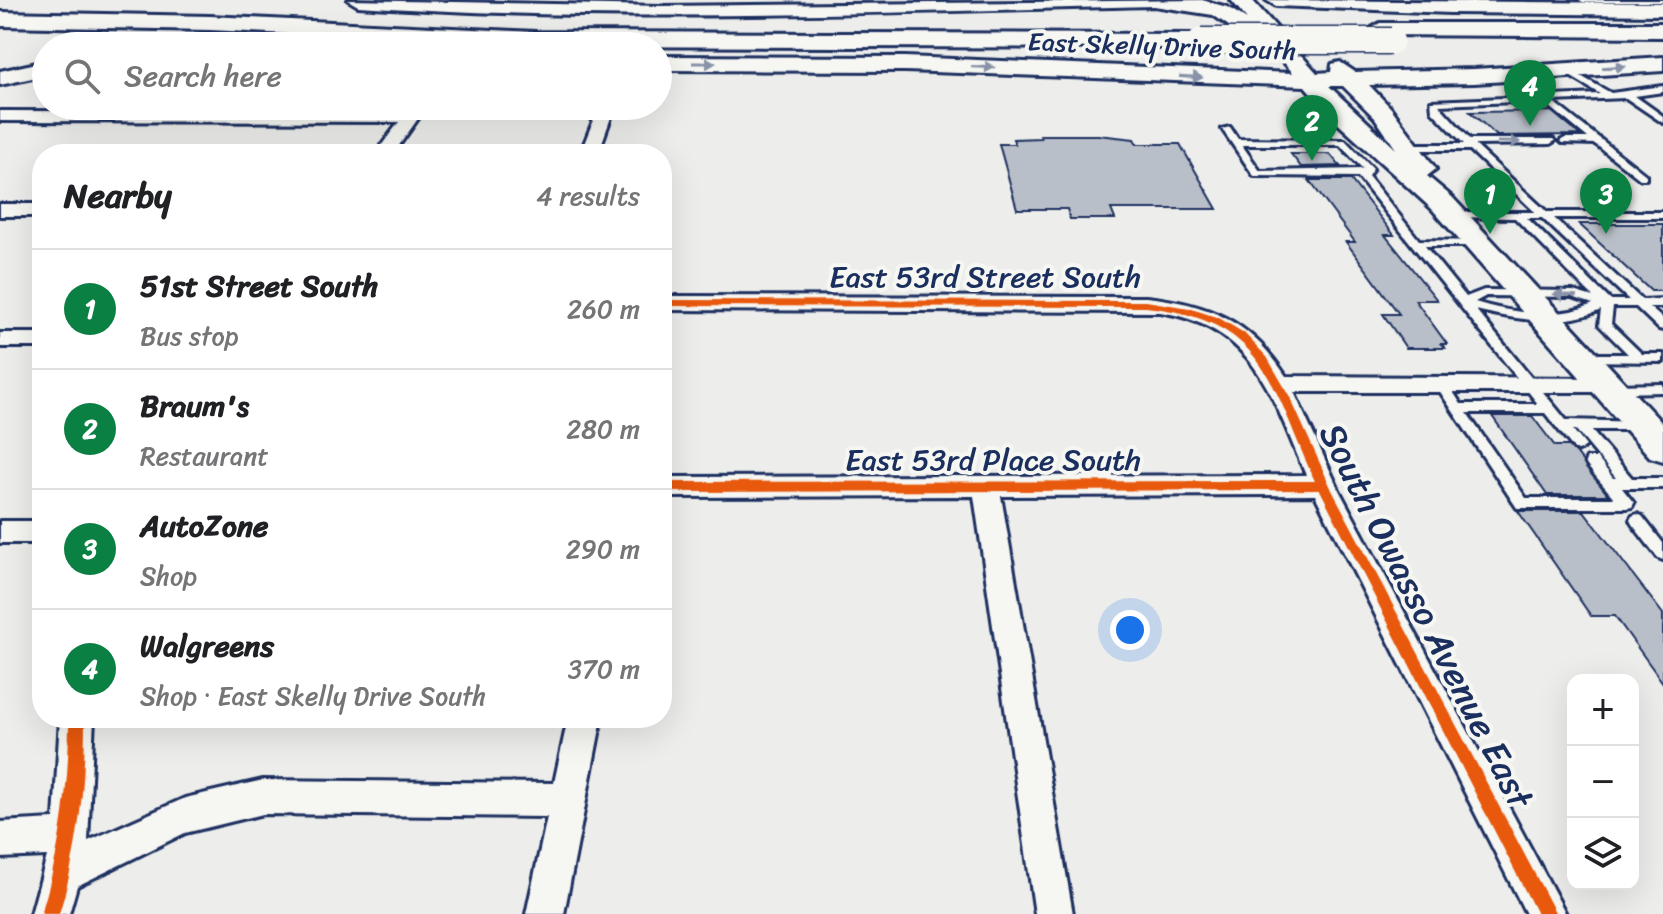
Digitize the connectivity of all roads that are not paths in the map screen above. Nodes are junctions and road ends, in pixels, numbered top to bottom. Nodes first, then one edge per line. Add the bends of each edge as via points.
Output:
1 (1134, 0) edge
2 (1150, 0) edge
3 (1170, 0) edge
4 (1241, 0) edge
5 (1276, 0) edge
6 (1583, 0) edge
7 (1623, 0) edge
8 (1057, 1) edge
9 (349, 3) edge
10 (947, 3) edge
11 (1343, 3) junction
12 (407, 4) joint
13 (312, 5) dead end
14 (0, 10) edge
15 (83, 10) junction
16 (613, 11) junction
17 (1662, 11) edge
18 (0, 20) edge
19 (125, 32) edge
20 (382, 32) edge
21 (1385, 35) junction
22 (1049, 36) junction
23 (672, 38) edge
24 (1663, 41) edge
25 (672, 63) edge
26 (751, 63) junction
27 (1663, 64) edge
28 (1566, 70) junction
29 (32, 71) edge
30 (1474, 76) junction
31 (0, 78) edge
32 (1235, 79) junction
33 (1350, 79) junction
34 (1310, 80) junction
35 (1663, 89) edge
36 (1607, 95) junction
37 (1628, 95) junction
38 (1547, 101) junction
39 (0, 116) edge
40 (32, 116) edge
41 (409, 120) edge
42 (602, 120) edge
43 (1663, 120) edge
44 (1227, 129) dead end
45 (1550, 141) dead end
46 (1565, 141) dead end
47 (1598, 141) junction
48 (1236, 142) junction
49 (391, 144) edge
50 (593, 144) edge
51 (1470, 144) junction
52 (1401, 155) junction
53 (1361, 168) junction
54 (1643, 177) dead end
55 (1448, 209) junction
56 (0, 210) edge
57 (32, 210) edge
58 (1518, 215) junction
59 (1544, 215) junction
60 (1663, 215) edge
61 (1416, 243) junction
62 (1478, 243) junction
63 (672, 303) edge
64 (1464, 303) junction
65 (1641, 303) junction
66 (1663, 303) edge
67 (1533, 304) junction
68 (1606, 304) junction
69 (1663, 326) edge
70 (0, 340) edge
71 (32, 340) edge
72 (1639, 358) junction
73 (1663, 358) edge
74 (1598, 377) junction
75 (1276, 384) junction
76 (1441, 384) junction
77 (1529, 384) junction
78 (1663, 388) edge
79 (1457, 408) junction
80 (1549, 409) junction
81 (1562, 425) junction
82 (1580, 425) junction
83 (1654, 435) edge
84 (1579, 446) dead end
85 (1592, 462) dead end
86 (1609, 483) junction
87 (1628, 483) junction
88 (1663, 483) edge
89 (1324, 485) junction
90 (986, 486) junction
91 (672, 487) edge
92 (1637, 520) dead end
93 (0, 532) edge
94 (32, 532) edge
95 (1663, 554) edge
96 (77, 728) edge
97 (583, 728) edge
98 (569, 800) junction
99 (72, 836) junction
100 (0, 840) edge
101 (64, 873) junction
102 (50, 914) edge
103 (545, 914) edge
104 (1054, 914) edge
105 (1547, 914) edge

1 - 2 main road, East Skelly Drive South
1 - 8 main road, East Skelly Drive South
2 - 3 main road, East Skelly Drive South
2 - 32 main road via 1214,8 1242,22 1268,57 1263,66
4 - 34 main road
5 - 11 main road, East Skelly Drive South
5 - 33 main road
6 - 7 lane
7 - 17 lane
8 - 10 main road, East Skelly Drive South
9 - 12 highway
10 - 16 main road, East Skelly Drive South
11 - 17 main road, East Skelly Drive South
11 - 30 main road via 1315,18 1354,59 1383,70
12 - 16 main road, East Skelly Drive South
13 - 15 highway
14 - 15 highway
15 - 22 highway via 606,30
16 - 22 highway via 862,19
17 - 21 highway
18 - 19 highway
18 - 20 highway
21 - 22 highway, bridge
21 - 24 highway
22 - 23 highway
22 - 26 highway
25 -> 26 main road, East Skelly Drive South
26 -> 32 main road, East Skelly Drive South via 905,64
28 -> 27 main road, East Skelly Drive South
28 - 30 main road, East Skelly Drive South
28 - 36 lane
29 - 31 main road
30 - 33 main road, East Skelly Drive South
32 - 34 main road, East Skelly Drive South
33 - 34 main road, East Skelly Drive South
33 - 52 main road
34 - 52 main road via 1342,115
35 - 37 lane
36 - 37 lane
36 - 38 lane
37 - 43 lane
38 - 47 lane
38 - 51 lane via 1434,103
39 - 40 street
41 - 49 street
42 - 50 street
44 - 48 lane
51 -> 45 lane
46 - 47 lane
47 - 54 lane
48 - 53 lane via 1342,142
48 - 53 lane via 1257,174
51 - 52 lane
51 - 59 lane
52 - 53 lane
52 - 55 main road
53 - 61 lane
55 - 58 lane
55 - 62 main road
56 - 57 street
58 - 59 lane
58 - 68 lane
59 - 60 lane
59 - 65 lane
61 - 62 lane
61 - 64 lane
62 - 67 main road
63 - 75 street, East 53rd Street South via 1165,305 1209,318 1238,334
64 - 67 lane via 1484,293
64 - 67 lane via 1499,315
64 - 77 lane
65 - 66 lane
65 - 68 lane
65 - 69 lane
68 -> 67 lane via 1573,294
67 - 68 lane via 1587,314
67 - 74 main road
68 - 72 lane via 1605,325
70 - 71 street
72 - 73 lane
72 - 74 lane
74 - 77 street
74 - 78 lane
74 - 83 main road
75 - 76 street
75 - 89 street, South Owasso Avenue East
76 - 77 street
76 - 79 lane
77 - 80 lane
79 - 80 lane
79 - 86 lane via 1522,504 1627,503
80 - 81 lane
81 - 82 lane
81 - 84 lane
82 - 83 lane
82 - 87 lane
85 - 86 lane
86 - 87 lane
87 - 88 lane
89 - 90 street, East 53rd Place South
89 - 105 street, South Owasso Avenue East
90 - 91 street, East 53rd Place South
90 - 104 street
92 - 95 lane
93 - 94 street
96 - 99 street
97 - 98 street
98 - 101 street via 263,797 224,802 183,815
98 - 103 street
99 - 100 street
99 - 101 street
101 - 102 street

